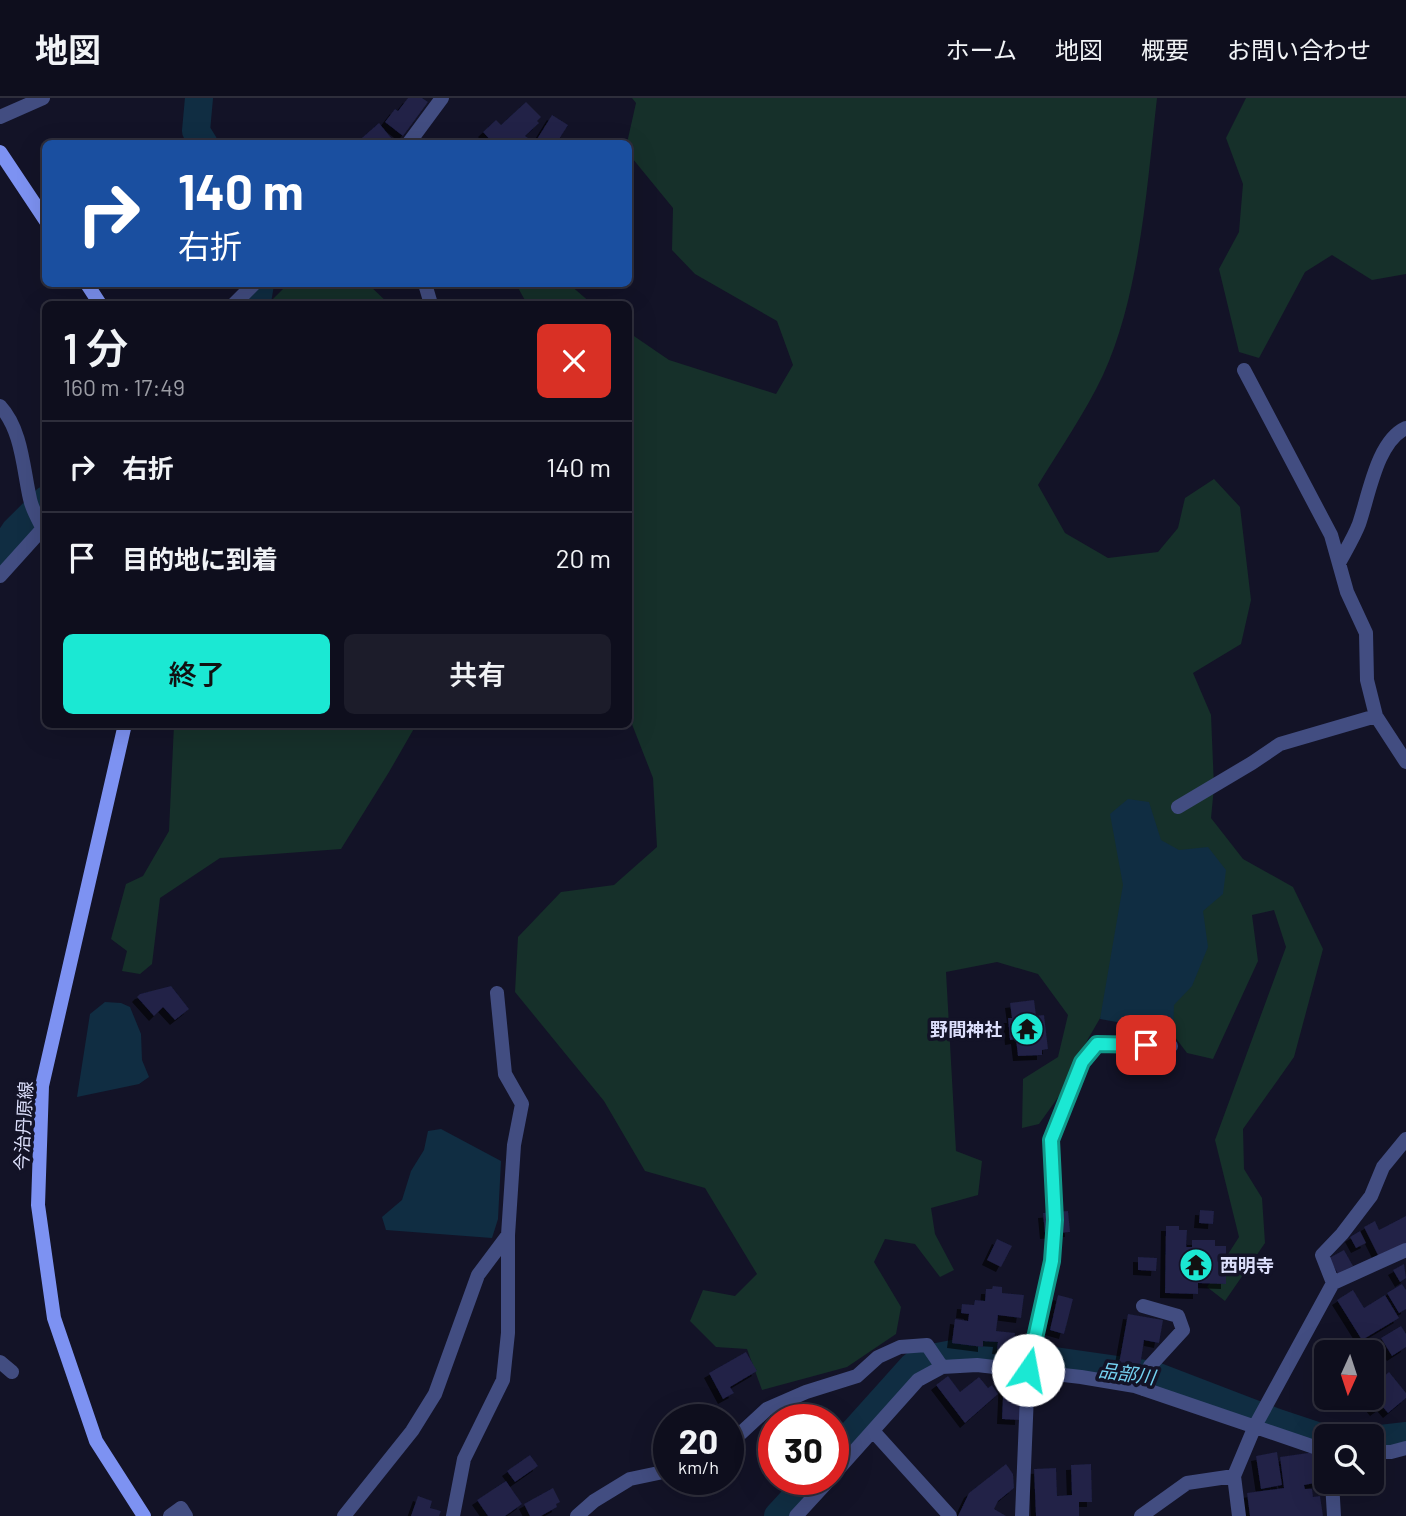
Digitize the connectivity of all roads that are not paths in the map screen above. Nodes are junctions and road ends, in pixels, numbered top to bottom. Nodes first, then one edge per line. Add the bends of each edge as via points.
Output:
1 (43, 98) edge
2 (442, 98) edge
3 (0, 117) edge
4 (411, 140) edge
5 (0, 152) edge
6 (42, 215) edge
7 (251, 287) edge
8 (237, 301) edge
9 (1244, 370) dead end
10 (0, 406) edge
11 (1406, 428) edge
12 (42, 523) edge
13 (42, 529) edge
14 (1339, 563) junction
15 (0, 576) edge
16 (1376, 716) junction
17 (124, 728) edge
18 (1406, 762) edge
19 (1178, 807) dead end
20 (497, 993) dead end
21 (1171, 1046) dead end
22 (1406, 1139) edge
23 (508, 1235) junction
24 (1406, 1250) edge
25 (1333, 1283) junction
26 (1143, 1306) dead end
27 (0, 1362) edge
28 (943, 1367) junction
29 (1028, 1370) junction
30 (12, 1372) dead end
31 (1143, 1389) junction
32 (1255, 1426) junction
33 (744, 1430) edge
34 (873, 1431) junction
35 (1314, 1447) edge
36 (1406, 1448) edge
37 (1384, 1452) edge
38 (849, 1458) edge
39 (653, 1474) edge
40 (1234, 1476) junction
41 (1333, 1494) edge
42 (815, 1495) edge
43 (144, 1516) edge
44 (170, 1516) edge
45 (186, 1516) edge
46 (344, 1516) edge
47 (453, 1516) edge
48 (577, 1516) edge
49 (796, 1516) edge
50 (950, 1516) edge
51 (1022, 1516) edge
52 (1141, 1516) edge
53 (1238, 1516) edge
54 (1334, 1516) edge

1 - 3 street
2 - 4 street
5 - 6 main road
7 - 8 street
9 - 14 street via 1331,535
10 - 12 street via 18,442 31,502
11 - 14 street via 1389,440 1358,527
13 - 15 street
14 - 16 street via 1366,633 1367,680
16 - 18 street
16 - 19 street via 1280,744
17 - 43 main road, 今治丹原線 via 42,1086 38,1205 54,1318 96,1441
20 - 23 street via 505,1074 522,1104 514,1145
21 - 29 street via 1097,1044 1082,1062 1051,1140 1052,1261
22 - 25 street via 1383,1167 1371,1196 1322,1255
23 - 46 street via 478,1275 429,1404
23 - 47 street via 503,1380 464,1459
24 - 25 street
25 - 32 street
26 - 31 street via 1178,1316 1183,1330 1150,1366
27 - 30 street
28 - 29 street
28 - 33 street via 927,1345 900,1347 878,1357 857,1376 767,1409
28 - 34 street via 918,1380
29 - 31 street
29 - 51 street
31 - 32 street
32 - 35 street
32 - 40 street
34 - 38 street
34 - 50 street
36 - 37 street
39 - 48 street via 630,1479
40 - 52 street via 1186,1483
40 - 53 street
41 - 54 street
42 - 49 street
44 - 45 street via 181,1508

